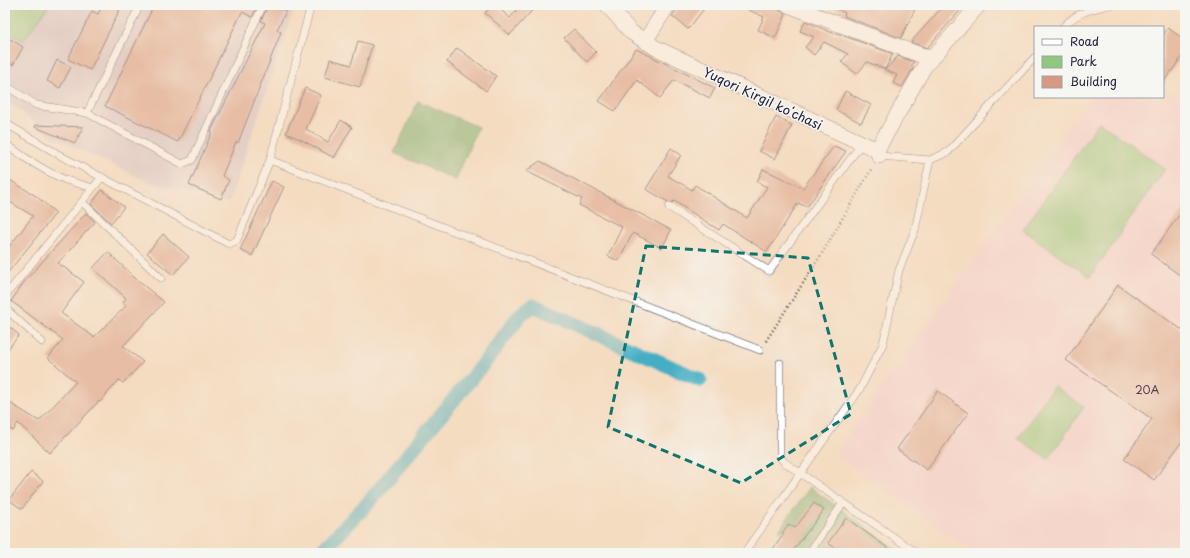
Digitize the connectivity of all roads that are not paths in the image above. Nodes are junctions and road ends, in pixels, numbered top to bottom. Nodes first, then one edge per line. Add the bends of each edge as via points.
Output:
1 (140, 5) edge
2 (263, 5) edge
3 (312, 5) edge
4 (607, 5) edge
5 (668, 5) edge
6 (788, 5) edge
7 (979, 5) edge
8 (1109, 5) edge
9 (1064, 26) edge
10 (645, 41) junction
11 (931, 59) junction
12 (1034, 59) edge
13 (5, 85) edge
14 (87, 113) junction
15 (5, 123) edge
16 (5, 143) edge
17 (862, 143) junction
18 (878, 153) junction
19 (270, 160) junction
20 (930, 160) junction
21 (102, 177) junction
22 (93, 188) junction
23 (82, 202) junction
24 (669, 207) dead end
25 (161, 278) dead end
26 (5, 296) edge
27 (5, 308) edge
28 (42, 342) dead end
29 (760, 350) road end
30 (780, 363) dead end
31 (801, 474) junction
32 (843, 503) junction
33 (744, 553) edge
34 (809, 553) edge
35 (917, 553) edge

1 - 14 lane
2 - 14 lane via 192,160 182,164
3 - 19 lane
4 - 10 street, Yuqori Kirgil koʻchasi via 631,32
5 - 10 street
6 - 11 street
7 - 11 street
8 - 9 lane via 1081,13
10 - 17 street, Yuqori Kirgil koʻchasi
11 - 18 street via 924,67
12 - 20 lane via 948,152
13 - 14 lane via 36,105
15 - 21 lane
16 - 22 lane via 55,175
17 - 18 street, Yuqori Kirgil koʻchasi
17 - 24 lane via 769,271
18 - 20 lane
19 - 21 lane via 237,240 229,244
19 - 29 lane
20 - 31 lane via 915,230 899,270 883,344 860,389
21 - 22 lane
22 - 23 lane
23 - 25 lane
23 - 26 lane
27 - 28 lane
30 - 31 lane via 780,457
31 - 32 lane
31 - 33 lane
32 - 34 lane
32 - 35 lane

